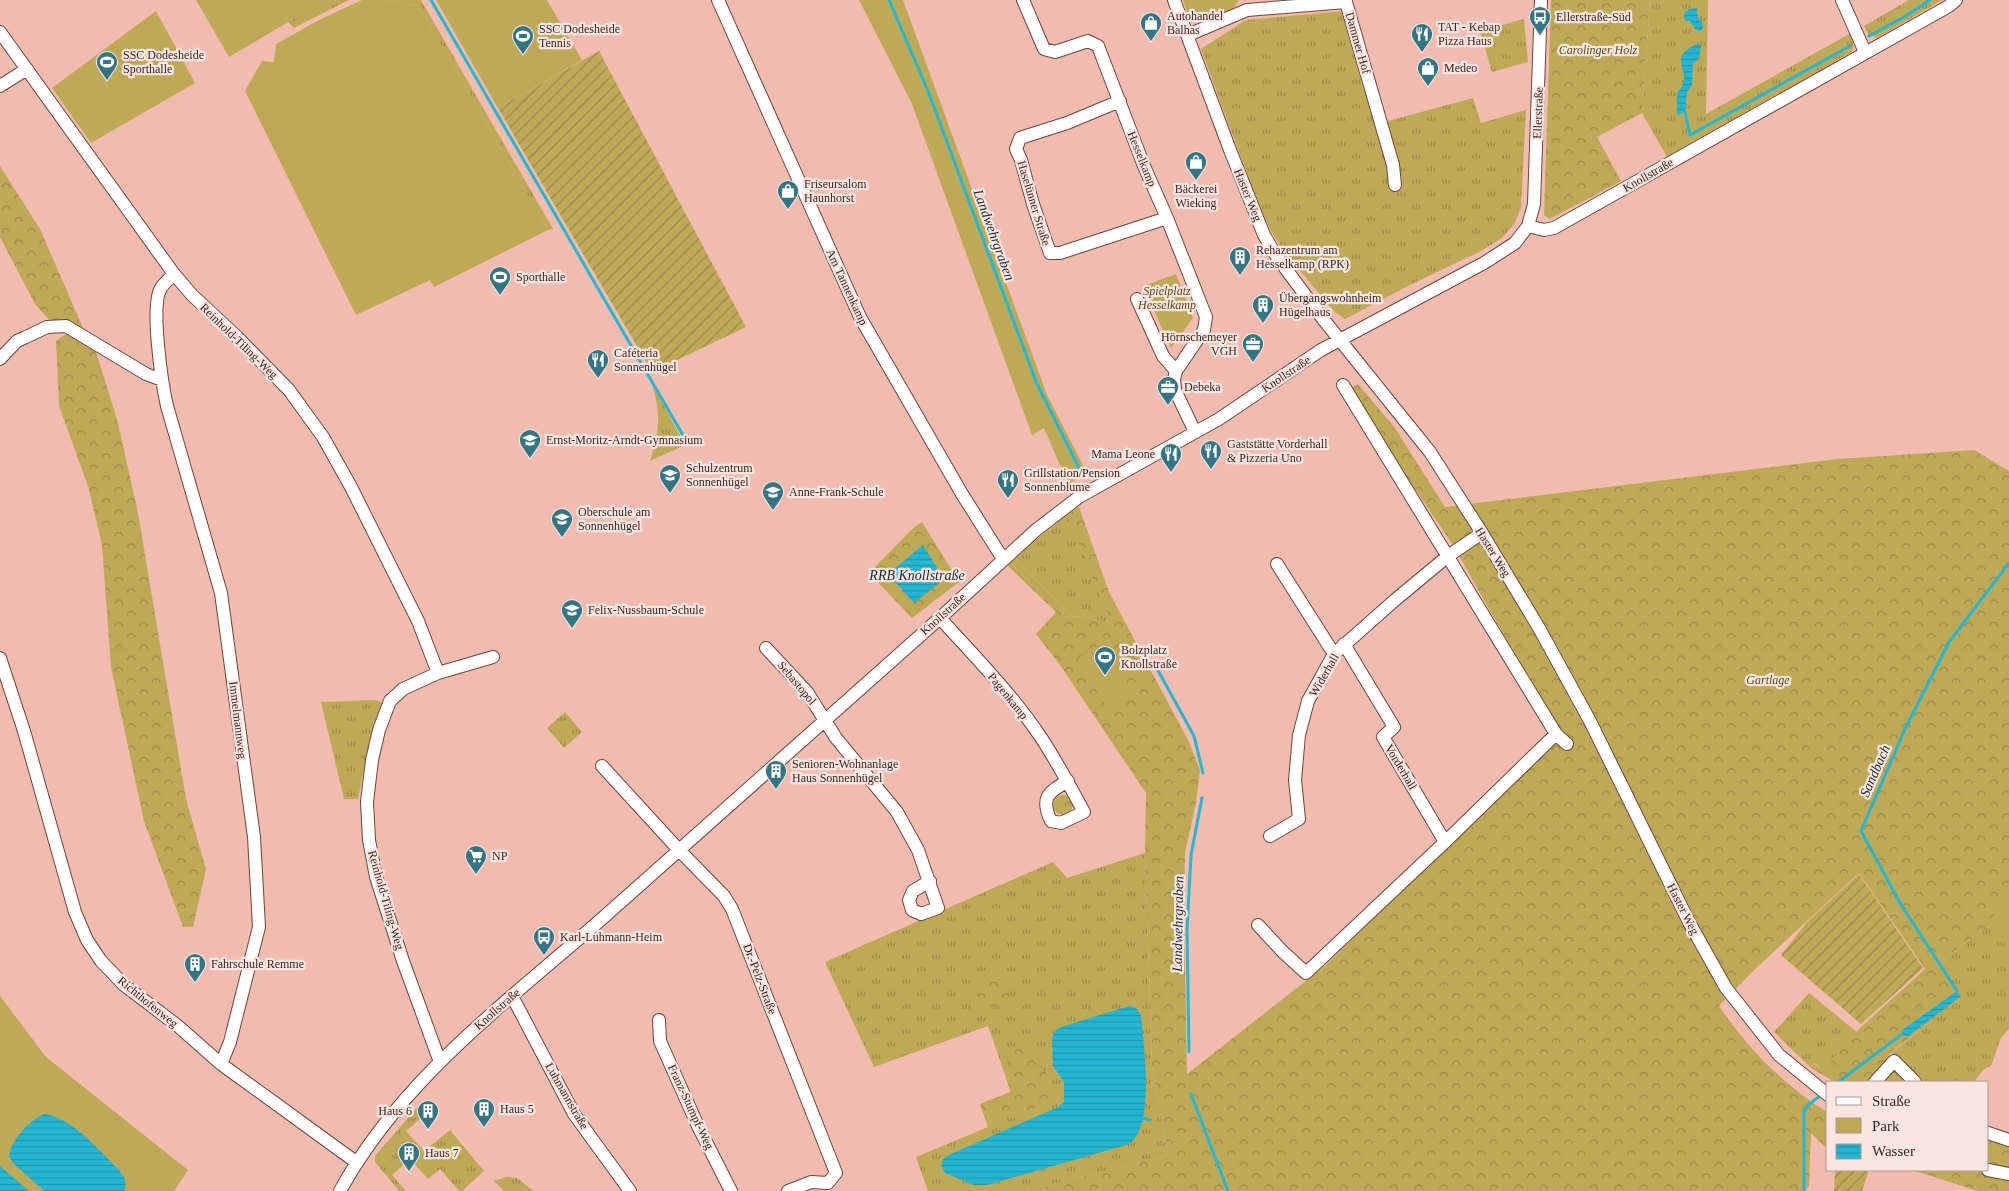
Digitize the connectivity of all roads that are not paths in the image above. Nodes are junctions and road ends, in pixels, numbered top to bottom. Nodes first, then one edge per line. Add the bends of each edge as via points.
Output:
1 (718, 0) edge
2 (1023, 0) edge
3 (1174, 0) edge
4 (1541, 0) edge
5 (1842, 0) edge
6 (1956, 0) edge
7 (1246, 5) edge
8 (0, 32) edge
9 (1188, 35) junction
10 (1865, 52) junction
11 (27, 69) junction
12 (0, 86) edge
13 (1120, 101) junction
14 (1395, 185) dead end
15 (1167, 218) junction
16 (1528, 226) junction
17 (174, 274) junction
18 (1137, 299) dead end
19 (1340, 339) junction
20 (0, 359) edge
21 (1176, 371) junction
22 (162, 380) junction
23 (1343, 385) dead end
24 (1195, 432) junction
25 (1482, 533) junction
26 (1448, 556) junction
27 (1003, 559) junction
28 (1276, 564) dead end
29 (940, 618) junction
30 (1344, 644) junction
31 (766, 648) dead end
32 (1334, 654) junction
33 (493, 657) dead end
34 (0, 658) edge
35 (438, 673) junction
36 (825, 720) junction
37 (1556, 734) junction
38 (1567, 744) dead end
39 (602, 766) dead end
40 (1068, 781) dead end
41 (1270, 836) dead end
42 (1446, 842) junction
43 (679, 850) junction
44 (930, 881) dead end
45 (1258, 925) dead end
46 (512, 996) junction
47 (659, 1020) dead end
48 (440, 1062) junction
49 (221, 1064) junction
50 (1876, 1081) edge
51 (1914, 1081) edge
52 (1826, 1094) edge
53 (1989, 1133) edge
54 (2009, 1140) edge
55 (356, 1162) junction
56 (1989, 1170) edge
57 (2009, 1174) edge
58 (340, 1191) edge
59 (630, 1191) edge
60 (731, 1191) edge
61 (788, 1191) edge

1 - 27 street, Am Tannenkamp via 860,318
2 - 13 street, Hesselkamp via 1044,50 1054,52 1088,41 1098,46
3 - 9 street, Haster Weg
4 - 16 street, Ellerstraße via 1534,204
5 - 10 street
6 - 10 street, Knollstraße
7 - 9 street, Dammer Hof
7 - 14 street, Dammer Hof via 1346,2 1393,165
8 - 11 street, Reinhold-Tiling-Weg
9 - 19 street, Haster Weg via 1264,235
10 - 16 street, Knollstraße via 1554,228 1544,230
11 - 12 street
11 - 17 street, Reinhold-Tiling-Weg
13 - 15 street, Hesselkamp
13 - 15 street, Haselünner Straße via 1020,138 1016,149 1050,253 1060,254
15 - 21 street, Hesselkamp via 1206,317 1204,330
16 - 19 street, Knollstraße via 1515,243 1484,263
17 - 22 street, Immelmannweg via 160,288 156,303
17 - 35 street, Reinhold-Tiling-Weg via 289,390 323,436 418,621
18 - 21 street via 1163,356
19 - 24 street, Knollstraße
19 - 25 street, Haster Weg via 1430,452
20 - 22 street via 17,341 47,327 66,326 146,374
21 - 24 street via 1175,390
22 - 49 street, Immelmannweg via 221,593 254,837 260,927 230,1042
23 - 26 street
24 - 27 street, Knollstraße via 1079,497
25 - 26 street, Widerhall
25 - 52 street, Haster Weg via 1590,721 1726,988 1779,1055
26 - 30 street, Widerhall
26 - 37 street
27 - 29 street, Knollstraße
28 - 32 street
29 - 36 street, Knollstraße
29 - 40 street, Pagenkamp via 1007,693 1039,734
30 - 32 street, Widerhall
30 - 42 street, Vorderhall via 1394,727 1383,737
31 - 36 street, Sebastopol via 807,692
32 - 41 street, Widerhall via 1308,701 1299,735 1295,780 1299,819
33 - 35 street, Reinhold-Tiling-Weg
34 - 49 street, Richthofenweg via 75,912 87,940 101,961 124,985
35 - 48 street, Reinhold-Tiling-Weg via 403,689 390,701 379,730 367,802 369,840 376,877
36 - 43 street, Knollstraße
36 - 44 street, Sebastopol via 897,812 918,850
37 - 38 street
37 - 42 street
39 - 43 street
42 - 45 street via 1306,973
43 - 46 street, Knollstraße
43 - 61 street, Dr.-Pelz-Straße via 724,896 732,909 836,1173 828,1183 811,1182
46 - 48 street, Knollstraße
46 - 59 street, Luhmannstraße via 574,1114
47 - 60 street, Franz-Stumpf-Weg via 660,1041
48 - 55 street, Knollstraße via 378,1131
49 - 55 street, Richthofenweg
50 - 51 street via 1894,1062
53 - 54 street
55 - 58 street, Knollstraße
56 - 57 street

